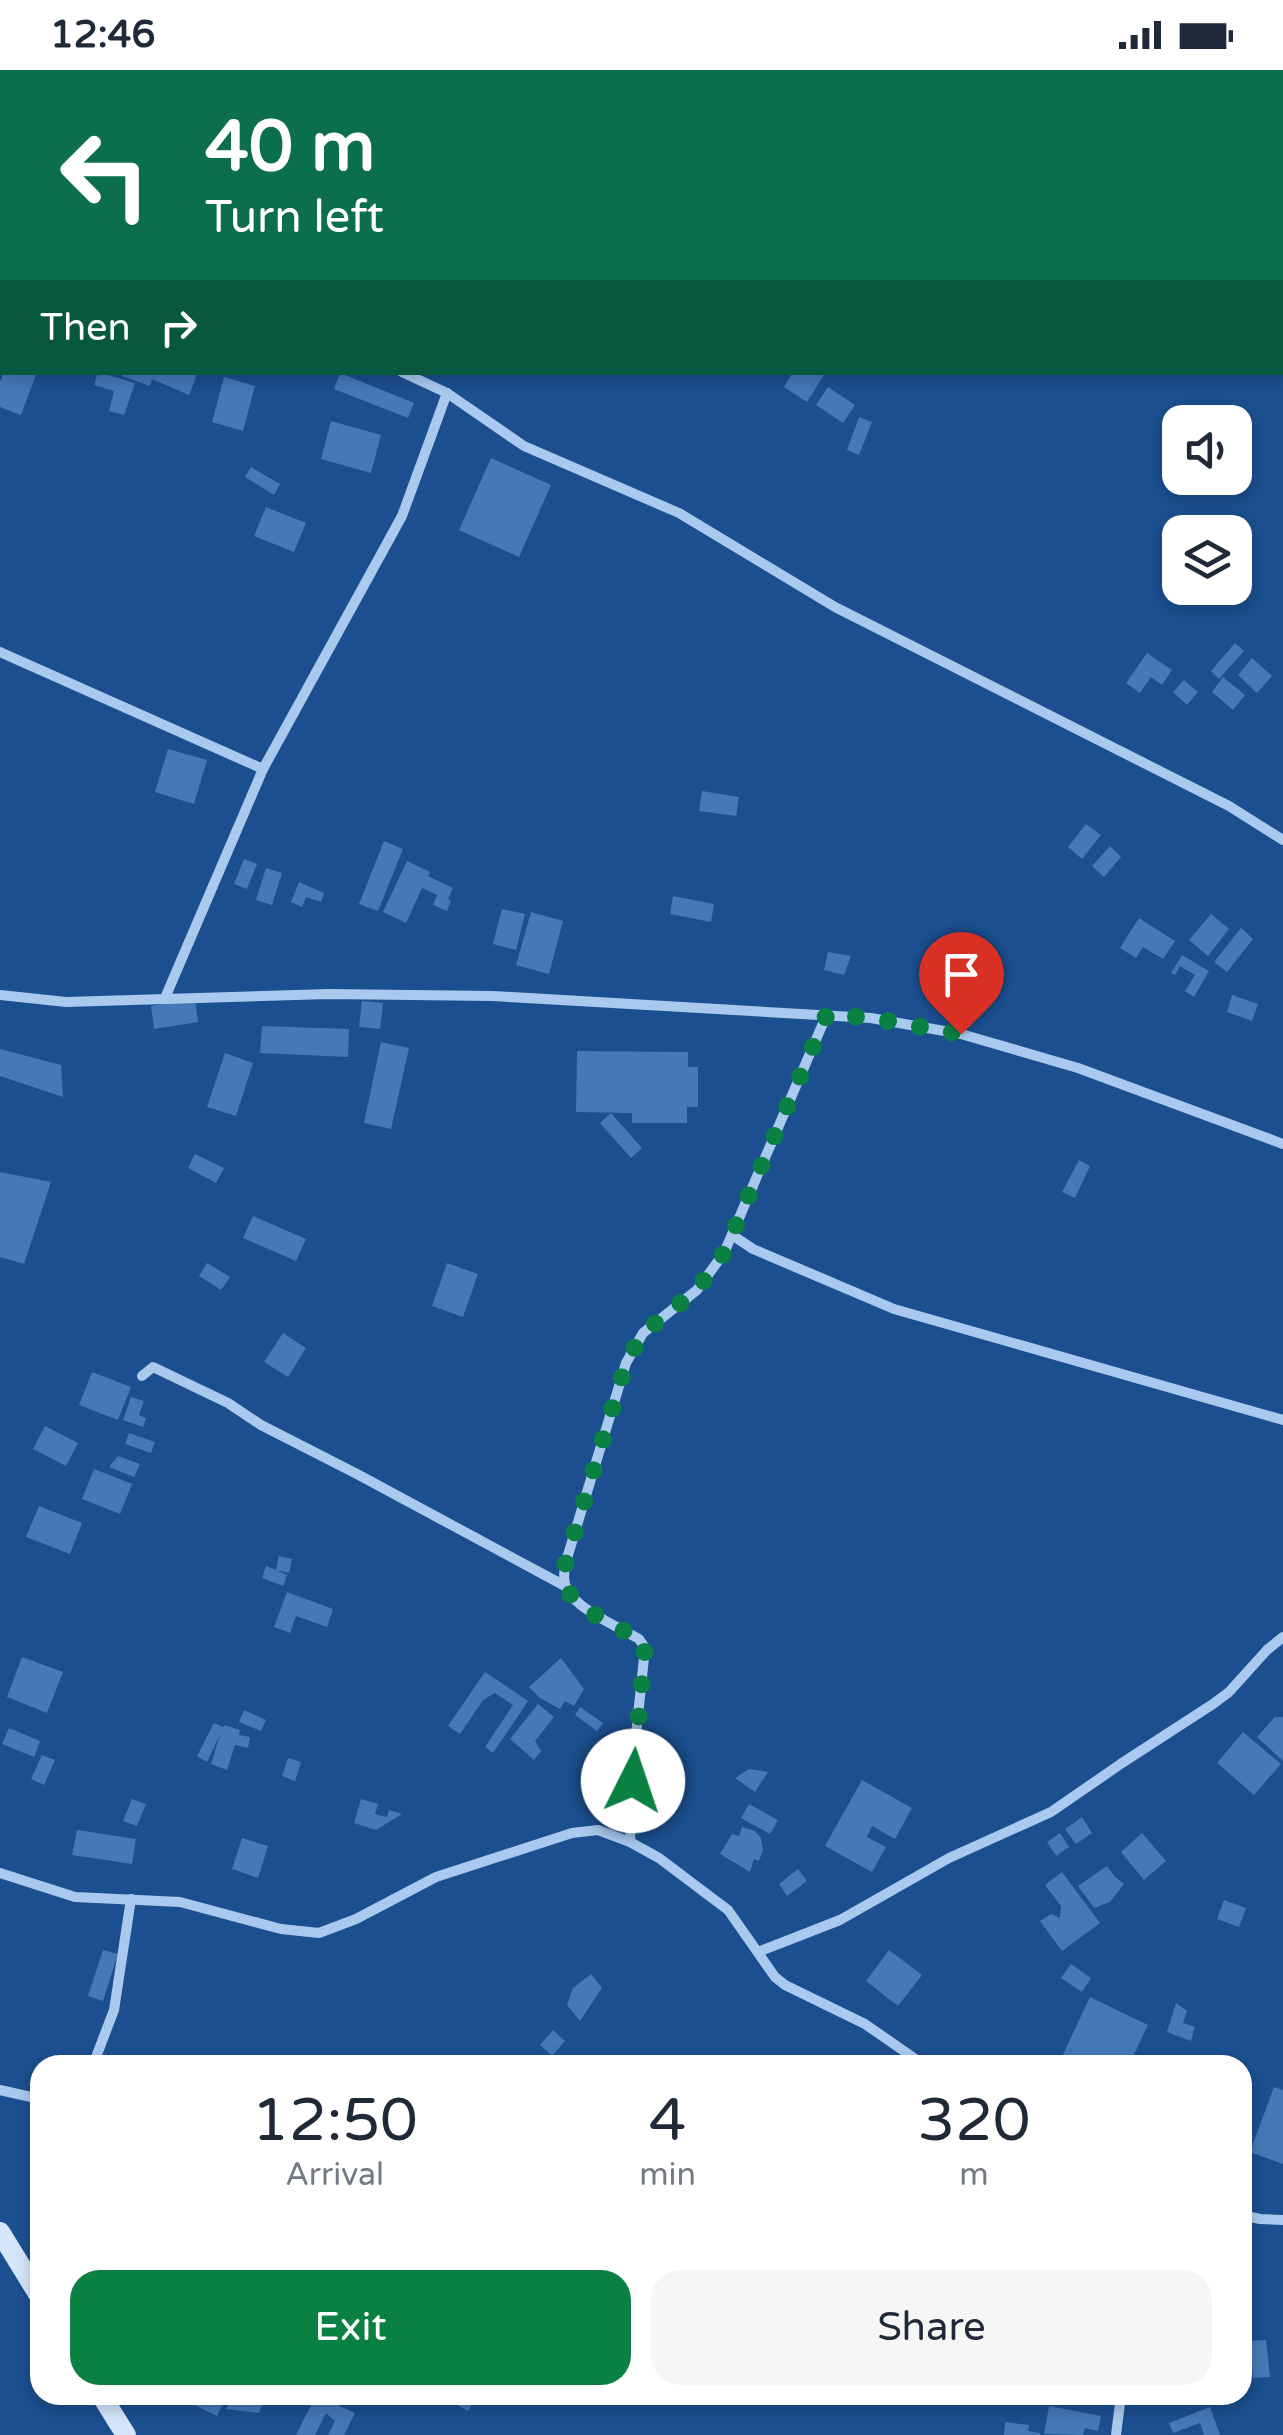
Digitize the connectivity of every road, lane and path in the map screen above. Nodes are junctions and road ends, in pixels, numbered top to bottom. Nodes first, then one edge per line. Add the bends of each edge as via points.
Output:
1 (408, 375) edge
2 (447, 393) junction
3 (0, 652) edge
4 (263, 769) junction
5 (1283, 840) edge
6 (0, 994) edge
7 (166, 998) junction
8 (827, 1014) junction
9 (1283, 1144) edge
10 (732, 1235) junction
11 (142, 1376) dead end
12 (1283, 1420) edge
13 (565, 1586) junction
14 (1283, 1637) edge
15 (630, 1842) junction
16 (0, 1873) edge
17 (131, 1898) junction
18 (758, 1952) junction
19 (97, 2055) edge
20 (910, 2055) edge
21 (0, 2090) edge
22 (30, 2097) edge
23 (1252, 2217) edge
24 (1283, 2220) edge
25 (3, 2242) edge
26 (30, 2282) edge
27 (107, 2405) edge
28 (1120, 2405) edge
29 (126, 2435) edge
30 (1116, 2435) edge

1 - 2 street
2 - 4 street via 402,516
2 - 5 street via 524,446 679,513 835,607
3 - 4 street
4 - 7 street
6 - 7 street via 66,1002
7 - 8 street via 493,996
8 - 9 street via 1011,1048
8 - 10 street
10 - 12 street via 894,1309
10 - 13 street via 697,1290 643,1333 626,1363 565,1565
11 - 13 street via 152,1367 228,1402
13 - 15 street via 580,1605 645,1648
14 - 18 street via 1229,1692 1051,1812 949,1858 840,1920
15 - 17 street via 598,1830 572,1833 436,1877 319,1932
15 - 18 street via 728,1910
16 - 17 street via 74,1897
17 - 19 street via 114,2010
18 - 20 street via 774,1978
21 - 22 street
23 - 24 street
25 - 26 street
27 - 29 street
28 - 30 street

